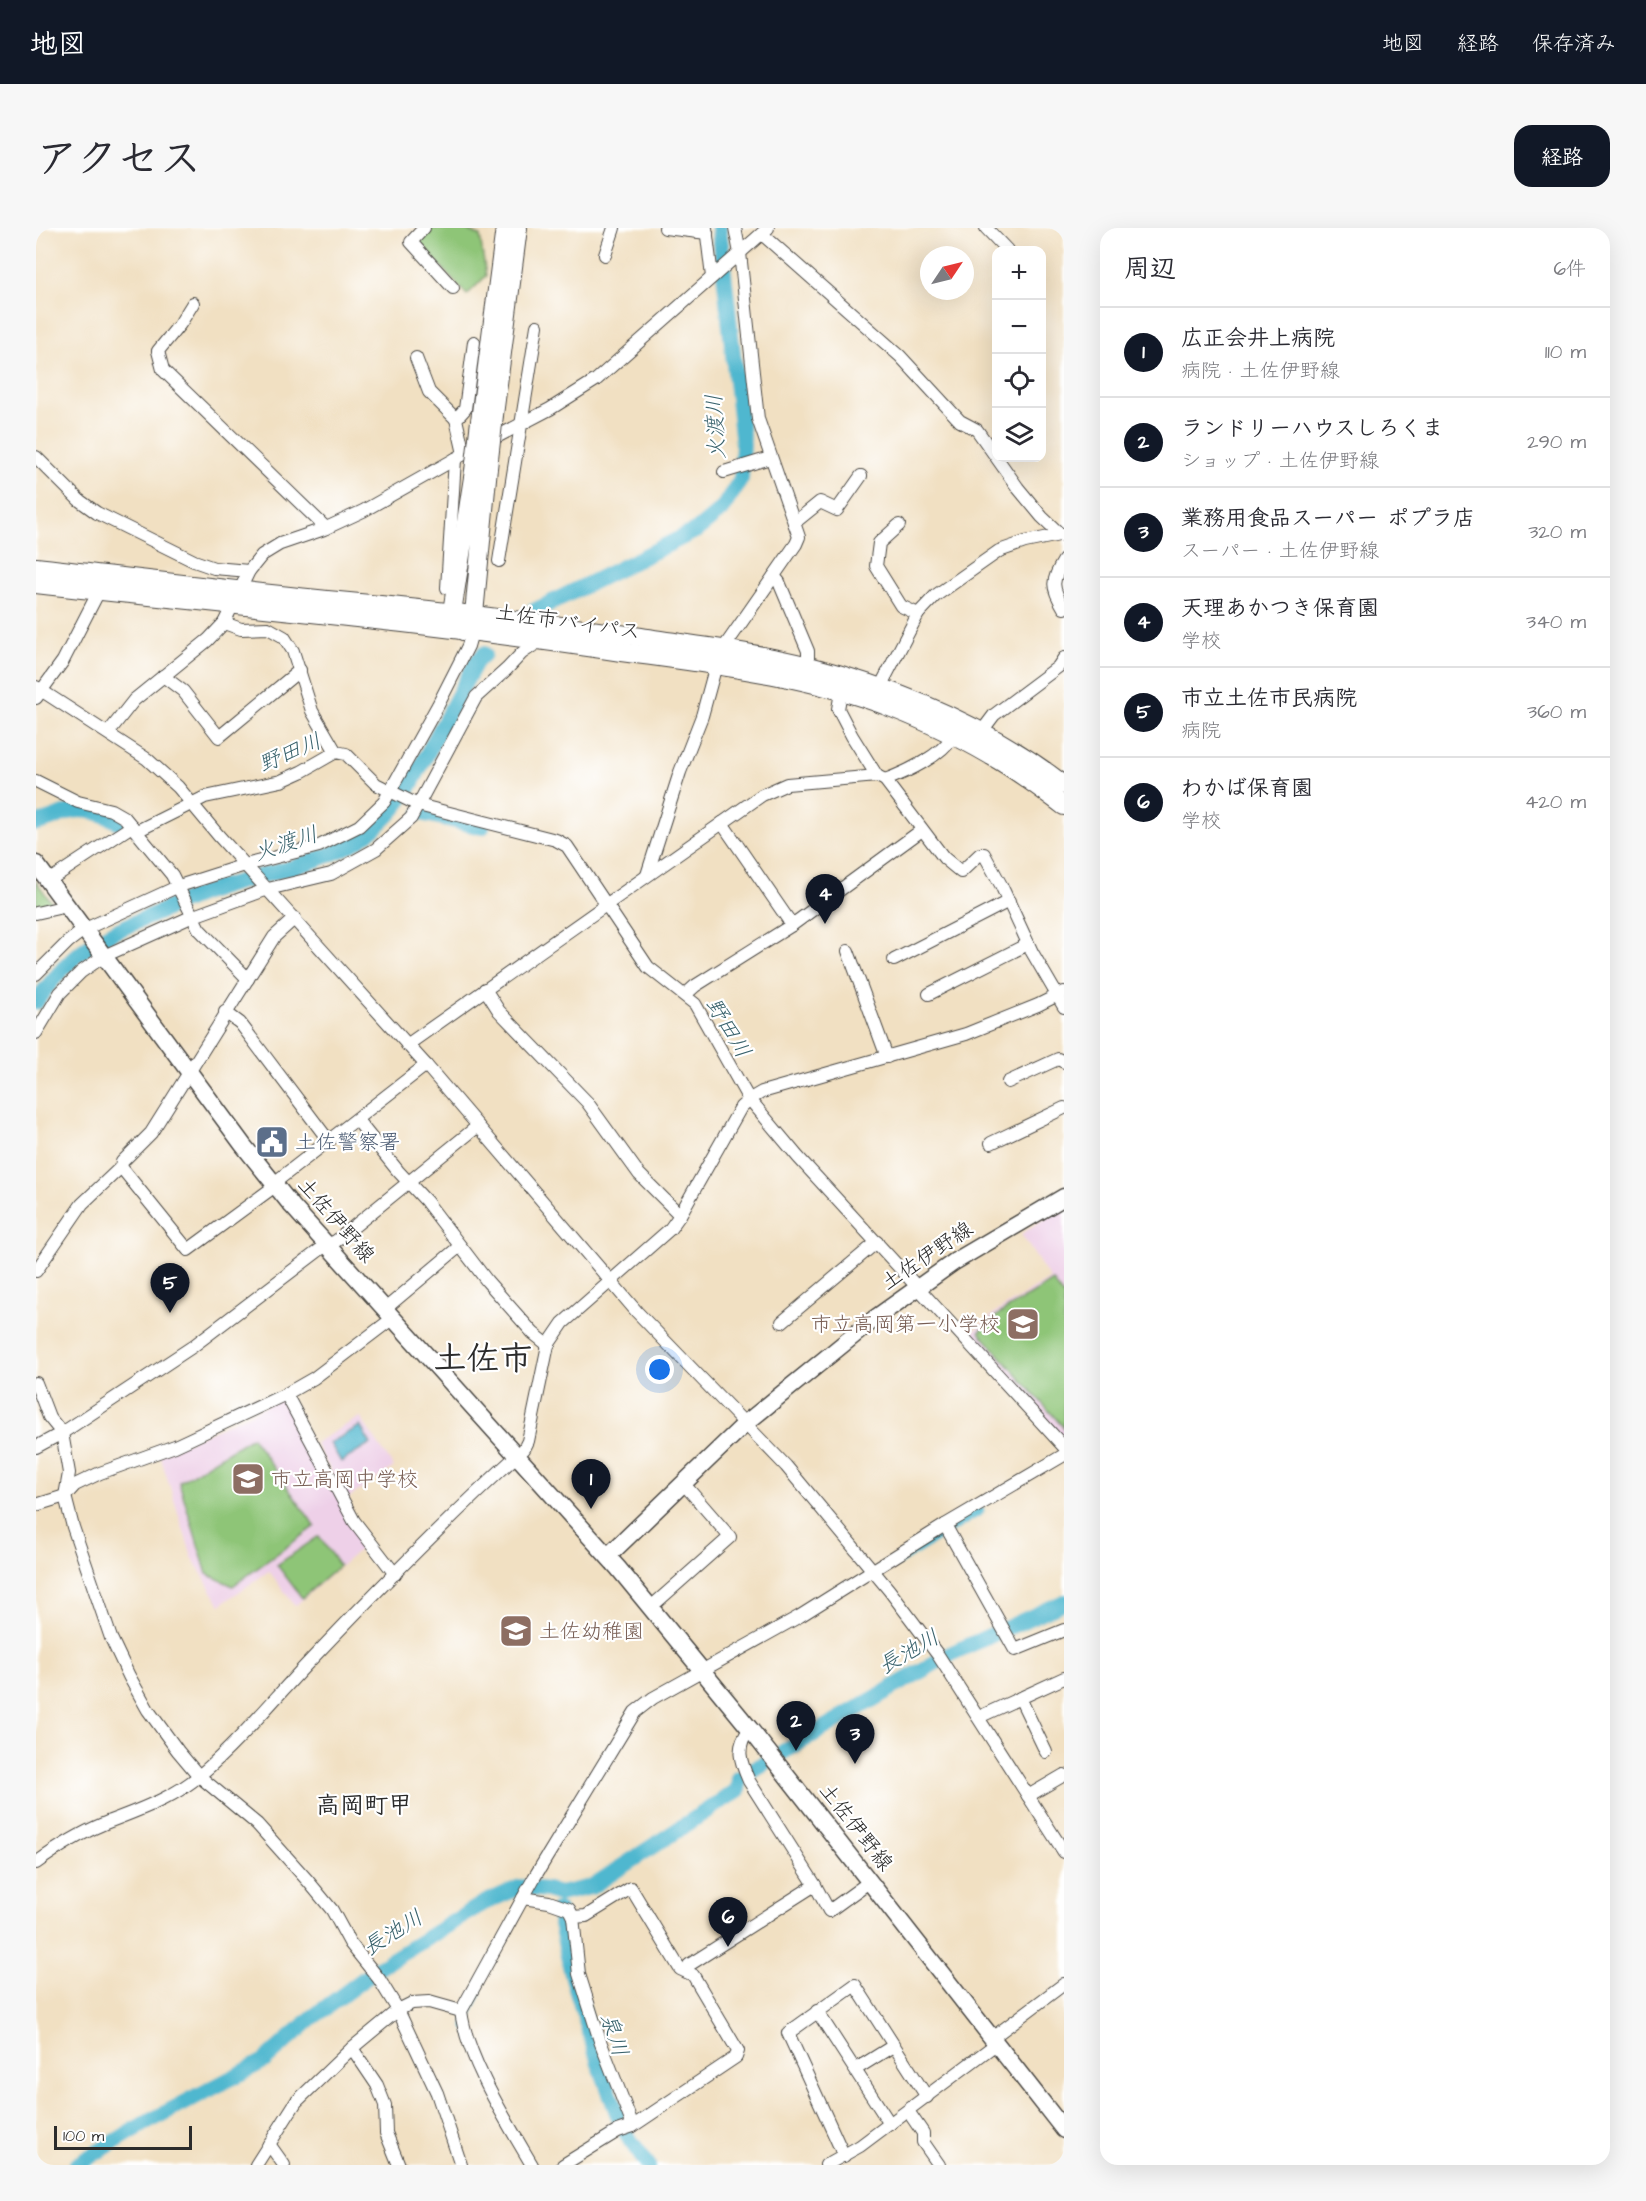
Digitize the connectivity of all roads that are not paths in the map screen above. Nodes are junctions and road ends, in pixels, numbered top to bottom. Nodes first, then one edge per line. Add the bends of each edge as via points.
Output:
1 (424, 228) edge
2 (505, 228) edge
3 (518, 228) edge
4 (614, 228) edge
5 (665, 228) edge
6 (735, 228) edge
7 (986, 228) edge
8 (706, 231) edge
9 (765, 231) edge
10 (1003, 246) edge
11 (738, 254) junction
12 (605, 255) dead end
13 (715, 275) junction
14 (453, 288) dead end
15 (193, 303) dead end
16 (537, 326) dead end
17 (474, 342) dead end
18 (416, 358) dead end
19 (487, 418) junction
20 (456, 419) junction
21 (523, 423) junction
22 (459, 456) junction
23 (36, 457) edge
24 (770, 458) junction
25 (481, 470) junction
26 (724, 472) dead end
27 (861, 476) dead end
28 (794, 523) junction
29 (899, 525) dead end
30 (326, 528) junction
31 (1063, 534) edge
32 (1064, 560) edge
33 (499, 561) dead end
34 (36, 567) edge
35 (249, 571) junction
36 (774, 576) junction
37 (36, 584) edge
38 (447, 588) dead end
39 (99, 591) junction
40 (236, 598) junction
41 (1064, 608) edge
42 (452, 612) junction
43 (918, 614) junction
44 (224, 623) junction
45 (474, 628) junction
46 (542, 634) junction
47 (720, 657) junction
48 (808, 666) junction
49 (1062, 666) edge
50 (300, 670) junction
51 (163, 676) junction
52 (38, 692) edge
53 (841, 692) junction
54 (877, 694) junction
55 (982, 731) junction
56 (108, 733) junction
57 (954, 735) junction
58 (336, 752) junction
59 (881, 778) junction
60 (36, 781) edge
61 (1064, 785) edge
62 (391, 793) junction
63 (193, 804) junction
64 (416, 804) junction
65 (1064, 806) edge
66 (722, 823) junction
67 (134, 828) junction
68 (922, 830) junction
69 (36, 864) edge
70 (246, 866) junction
71 (647, 875) junction
72 (48, 881) junction
73 (266, 887) junction
74 (180, 889) junction
75 (1009, 901) junction
76 (68, 906) junction
77 (603, 908) junction
78 (36, 913) edge
79 (190, 914) junction
80 (295, 918) junction
81 (792, 925) junction
82 (86, 932) junction
83 (1028, 944) junction
84 (848, 951) dead end
85 (103, 955) junction
86 (894, 960) dead end
87 (36, 974) edge
88 (248, 979) junction
89 (485, 989) junction
90 (685, 994) junction
91 (929, 994) dead end
92 (1062, 998) edge
93 (225, 1012) junction
94 (36, 1034) edge
95 (406, 1045) junction
96 (886, 1052) junction
97 (1064, 1062) edge
98 (426, 1065) junction
99 (190, 1073) junction
100 (1008, 1082) dead end
101 (747, 1095) junction
102 (1064, 1108) edge
103 (357, 1120) junction
104 (478, 1126) junction
105 (329, 1141) junction
106 (991, 1143) dead end
107 (121, 1167) junction
108 (409, 1181) junction
109 (274, 1183) junction
110 (1064, 1197) edge
111 (681, 1215) junction
112 (877, 1242) junction
113 (326, 1245) junction
114 (460, 1246) junction
115 (36, 1271) edge
116 (610, 1281) junction
117 (919, 1288) junction
118 (389, 1313) junction
119 (782, 1322) dead end
120 (548, 1345) junction
121 (36, 1383) edge
122 (286, 1394) junction
123 (746, 1423) junction
124 (62, 1433) junction
125 (1064, 1447) edge
126 (36, 1448) edge
127 (1064, 1455) edge
128 (516, 1456) junction
129 (683, 1483) junction
130 (65, 1496) junction
131 (36, 1504) edge
132 (947, 1528) junction
133 (608, 1556) junction
134 (873, 1571) junction
135 (395, 1574) junction
136 (651, 1607) junction
137 (1064, 1630) edge
138 (703, 1669) junction
139 (1063, 1680) edge
140 (1020, 1698) junction
141 (979, 1717) junction
142 (750, 1729) junction
143 (1046, 1752) dead end
144 (1064, 1775) edge
145 (199, 1776) junction
146 (1028, 1796) junction
147 (1064, 1852) edge
148 (36, 1863) edge
149 (869, 1882) junction
150 (815, 1885) junction
151 (524, 1896) junction
152 (573, 1917) junction
153 (687, 1972) junction
154 (1064, 1984) edge
155 (398, 2010) junction
156 (460, 2011) junction
157 (817, 2011) junction
158 (994, 2041) junction
159 (893, 2046) junction
160 (352, 2048) junction
161 (856, 2069) junction
162 (927, 2097) junction
163 (908, 2111) junction
164 (890, 2124) junction
165 (627, 2129) junction
166 (1064, 2130) edge
167 (269, 2144) junction
168 (844, 2157) junction
169 (256, 2165) edge
170 (284, 2165) edge
171 (399, 2165) edge
172 (461, 2165) edge
173 (532, 2165) edge
174 (563, 2165) edge
175 (826, 2165) edge
176 (939, 2165) edge

1 - 14 street via 411,242
2 - 19 highway
3 - 19 highway
4 - 12 street
5 - 8 street
6 - 11 street
7 - 10 street
8 - 13 street
9 - 11 street
9 - 31 street via 900,356 960,421 976,430 1017,488
11 - 13 street
11 - 24 street via 758,419
13 - 21 street via 596,380
15 - 30 street via 158,351 163,370
16 - 21 street
17 - 20 street via 465,408
18 - 20 street via 429,392
19 - 25 highway, bridge
20 - 22 street
21 - 22 street
21 - 33 street
22 - 30 street
22 - 38 street
23 - 35 street via 96,513 194,561 214,568
24 - 26 street
24 - 28 street
25 - 42 highway
25 - 45 highway
27 - 28 street via 837,510 820,502
28 - 36 street via 799,537
29 - 43 street via 879,543 876,566 901,606
30 - 35 street via 280,544 262,555
31 - 43 street via 999,551 935,596
32 - 41 street via 1054,576 1054,591
34 - 40 highway, 土佐市バイパス
35 - 40 street
36 - 47 street
36 - 48 street via 808,651
37 - 39 highway, 土佐市バイパス
39 - 40 highway, 土佐市バイパス
39 - 52 street via 63,662
40 - 42 highway, 土佐市バイパス
40 - 44 street
40 - 45 highway, 土佐市バイパス
42 - 45 highway, 土佐市バイパス
43 - 54 street
44 - 50 street via 241,629 268,628 284,637
44 - 51 street
45 - 46 highway, 土佐市バイパス
45 - 46 highway, 土佐市バイパス via 499,618
45 - 62 street
46 - 47 highway, 土佐市バイパス
46 - 64 street via 476,697
47 - 48 highway, 土佐市バイパス
47 - 53 highway, 土佐市バイパス
47 - 71 street
48 - 54 highway, 土佐市バイパス
49 - 55 street via 994,715
50 - 51 street via 219,737 183,691
50 - 58 street via 312,711
51 - 56 street via 134,700
52 - 56 street
53 - 54 highway, 土佐市バイパス
53 - 59 street via 838,709
54 - 55 highway, 土佐市バイパス via 926,704
54 - 57 highway, 土佐市バイパス
55 - 61 highway, 土佐市バイパス
56 - 63 street via 147,759
57 - 59 street via 947,746 902,774
57 - 65 highway, 土佐市バイパス via 1002,762
58 - 62 street via 346,754 376,784
58 - 63 street via 281,781 205,797
59 - 66 street via 787,784 762,795
59 - 68 street
60 - 67 street via 78,802 111,810
62 - 64 street
62 - 70 street via 359,826 319,846
63 - 67 street
63 - 70 street
64 - 73 street via 411,818 376,849 331,874
64 - 77 street via 567,846
66 - 71 street
66 - 81 street
67 - 72 street
67 - 74 street
68 - 75 street via 961,872 984,854
68 - 81 street
69 - 72 main road, 土佐伊野線
70 - 73 street
70 - 74 street
71 - 77 street
72 - 76 main road, 土佐伊野線
73 - 79 street
73 - 80 street
74 - 79 street
74 - 82 street
75 - 83 street
75 - 86 street
76 - 78 street
76 - 82 main road, 土佐伊野線
77 - 89 street
77 - 90 street via 633,953
79 - 85 street
79 - 88 street via 199,929
80 - 88 street via 274,937
80 - 95 street
81 - 90 street
82 - 85 main road, 土佐伊野線
82 - 87 street via 68,942
83 - 91 street
83 - 92 street
84 - 96 street
85 - 94 street via 60,993
85 - 99 main road, 土佐伊野線
88 - 93 street
89 - 95 street
89 - 111 street via 499,1011 587,1102 639,1174
90 - 101 street via 695,1004
92 - 96 street via 966,1034
93 - 99 street
93 - 105 street via 240,1023
95 - 98 street
96 - 101 street
97 - 100 street via 1058,1059
98 - 103 street
98 - 104 street
99 - 107 street via 151,1133
99 - 109 main road, 土佐伊野線
101 - 111 street
101 - 112 street
102 - 106 street
103 - 105 street
103 - 108 street
104 - 108 street
104 - 116 street
105 - 109 street
107 - 109 street via 188,1250
107 - 115 street via 82,1204
108 - 113 street
108 - 114 street
109 - 113 main road, 土佐伊野線
110 - 117 main road, 土佐伊野線 via 954,1262
111 - 116 street via 670,1230
112 - 117 street
112 - 119 street
113 - 118 main road, 土佐伊野線
113 - 124 street via 192,1347
114 - 118 street
114 - 120 street via 533,1333
116 - 120 street via 562,1323
116 - 123 street
117 - 123 main road, 土佐伊野線 via 874,1319
117 - 125 street
118 - 122 street via 314,1378
118 - 128 main road, 土佐伊野線
120 - 128 street via 528,1441
121 - 124 street via 49,1417
122 - 130 street via 175,1446 100,1473 75,1485
122 - 135 street via 354,1521
123 - 129 main road, 土佐伊野線
123 - 134 street
124 - 126 street
124 - 130 street via 69,1473
127 - 132 street
128 - 133 main road, 土佐伊野線
128 - 135 street
129 - 133 main road, 土佐伊野線
129 - 136 street via 730,1537
130 - 131 street
130 - 145 street via 99,1605 129,1676 148,1710
132 - 134 street
132 - 137 street via 1015,1650
133 - 136 main road, 土佐伊野線
134 - 138 street
134 - 141 street via 941,1659
135 - 145 street
136 - 138 main road, 土佐伊野線
138 - 142 main road, 土佐伊野線
138 - 151 street via 635,1712
139 - 140 street
140 - 141 street
140 - 143 street
141 - 146 street
142 - 149 main road, 土佐伊野線
142 - 150 street via 740,1750 743,1768
144 - 146 street
145 - 148 street via 128,1816 102,1824 64,1844
145 - 155 street via 257,1824 308,1881 332,1910 350,1943
146 - 147 street
149 - 150 street via 829,1911
149 - 158 main road, 土佐伊野線
150 - 153 street via 689,1965
151 - 152 street via 565,1906
151 - 156 street
152 - 153 street via 586,1916 631,1888 680,1969
152 - 165 street via 579,1974
153 - 165 street via 738,2050 736,2057
154 - 158 street
155 - 156 street via 412,2003 429,2002
155 - 160 street
155 - 172 street via 437,2093
156 - 173 street via 470,2048
157 - 159 street via 860,1982
157 - 161 street
157 - 168 street via 788,2033
158 - 162 street
158 - 166 main road, 土佐伊野線
159 - 161 street
159 - 162 street
160 - 167 street via 297,2102
160 - 171 street via 377,2085 385,2105 386,2133
161 - 164 street
162 - 163 street
163 - 164 street
163 - 176 street
164 - 168 street
165 - 174 street
167 - 169 street
167 - 170 street
168 - 175 street

